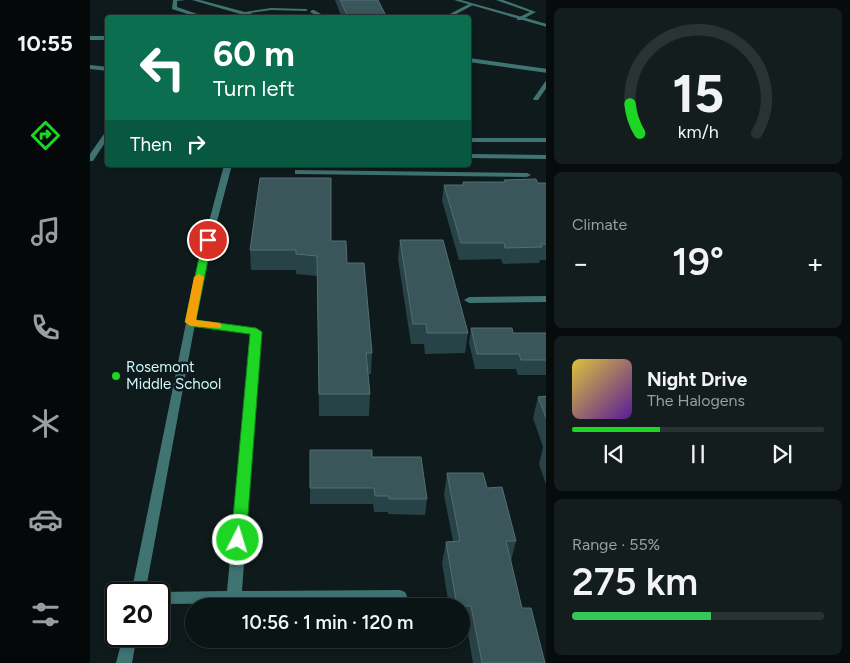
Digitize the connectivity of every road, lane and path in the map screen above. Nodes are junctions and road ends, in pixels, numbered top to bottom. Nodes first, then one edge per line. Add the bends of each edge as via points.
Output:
1 (175, 0) edge
2 (184, 0) edge
3 (194, 0) edge
4 (456, 0) edge
5 (498, 0) edge
6 (471, 5) junction
7 (306, 10) dead end
8 (312, 11) dead end
9 (244, 12) junction
10 (197, 15) edge
11 (253, 15) edge
12 (320, 15) edge
13 (450, 15) edge
14 (519, 20) junction
15 (546, 26) edge
16 (90, 38) edge
17 (105, 38) edge
18 (471, 60) edge
19 (90, 67) edge
20 (105, 68) edge
21 (546, 71) edge
22 (546, 81) edge
23 (536, 99) dead end
24 (105, 136) edge
25 (471, 140) edge
26 (546, 140) edge
27 (471, 156) edge
28 (546, 157) edge
29 (90, 159) edge
30 (227, 167) edge
31 (428, 167) edge
32 (298, 172) dead end
33 (429, 174) junction
34 (527, 175) dead end
35 (546, 299) edge
36 (469, 300) dead end
37 (190, 322) junction
38 (140, 582) edge
39 (400, 596) dead end
40 (234, 597) junction
41 (170, 598) edge
42 (128, 647) edge
43 (124, 663) edge

1 - 2 street
1 - 10 street via 174,8
3 - 9 street
4 - 6 street
5 - 14 street via 534,12
6 - 13 street
6 - 14 street
7 - 9 street via 271,8
8 - 12 street
9 - 11 street
14 - 15 street
16 - 17 street
18 - 21 street
19 - 20 street
22 - 23 street
24 - 29 street
25 - 26 street
27 - 28 street
30 - 37 street via 202,259
31 - 33 street
32 - 33 street
33 - 34 street
35 - 36 street
37 - 38 street
37 - 40 street via 256,332
39 - 40 street
40 - 41 street
42 - 43 street

